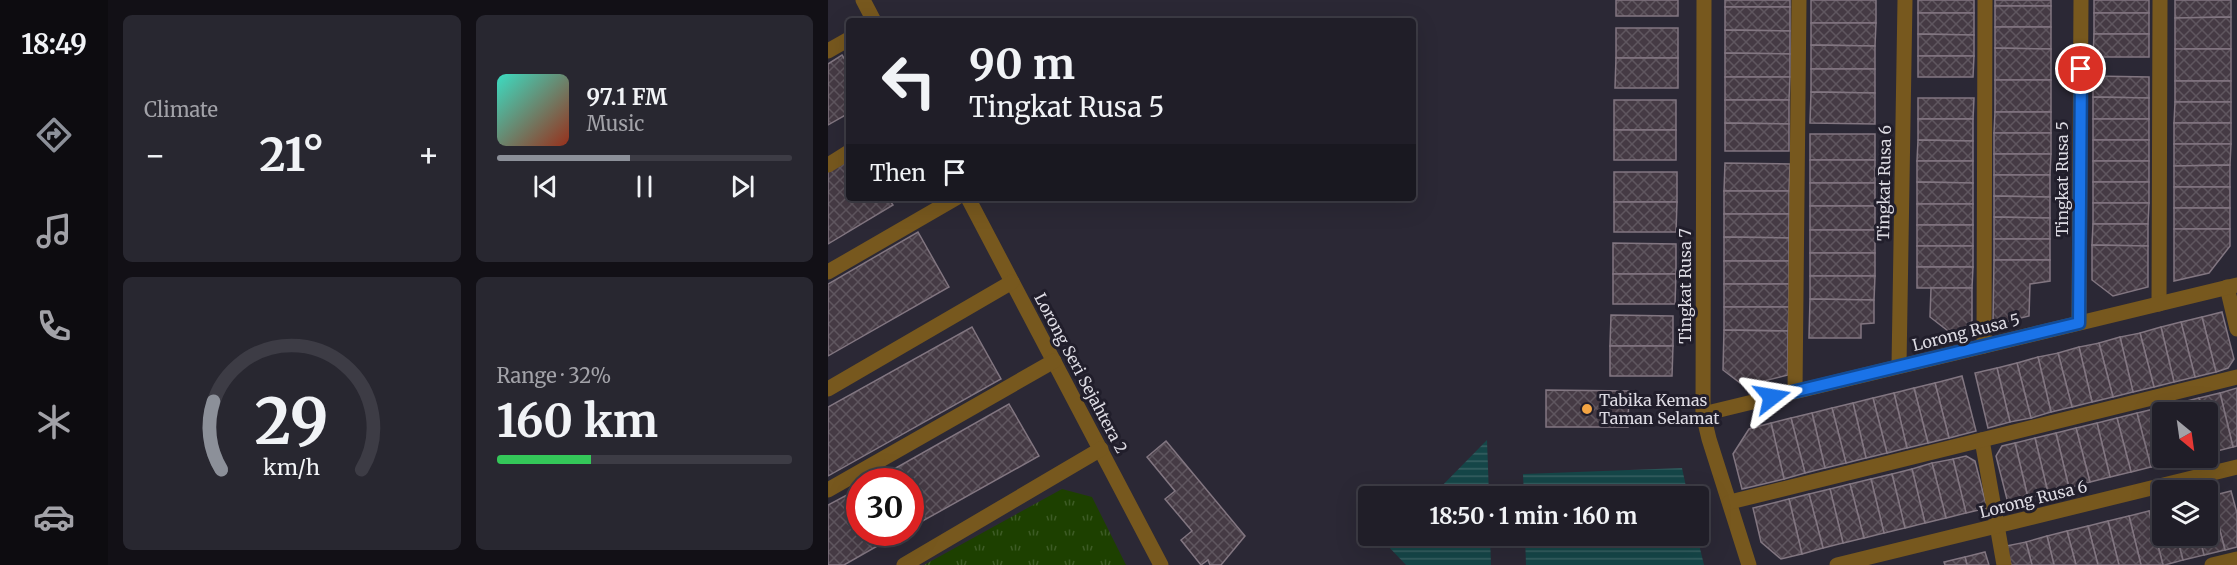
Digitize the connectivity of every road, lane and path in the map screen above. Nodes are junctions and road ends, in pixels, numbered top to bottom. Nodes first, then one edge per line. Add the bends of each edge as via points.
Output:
1 (863, 0) edge
2 (1704, 0) edge
3 (1799, 0) edge
4 (1905, 0) edge
5 (1985, 0) edge
6 (2081, 0) edge
7 (2160, 0) edge
8 (872, 18) edge
9 (846, 41) edge
10 (828, 51) edge
11 (846, 154) edge
12 (828, 165) edge
13 (951, 201) edge
14 (970, 201) edge
15 (828, 272) edge
16 (1012, 282) junction
17 (2232, 286) edge
18 (2159, 304) junction
19 (2079, 323) junction
20 (2237, 329) edge
21 (1984, 346) junction
22 (1054, 361) junction
23 (1899, 366) junction
24 (2237, 377) edge
25 (828, 389) edge
26 (1795, 392) junction
27 (1703, 414) junction
28 (1982, 440) junction
29 (1101, 449) junction
30 (2237, 467) edge
31 (828, 490) edge
32 (1730, 502) junction
33 (1997, 526) junction
34 (2237, 559) edge
35 (904, 565) edge
36 (1161, 565) edge
37 (1749, 565) edge
38 (1837, 565) edge
39 (2004, 565) edge
40 (2212, 565) edge

1 - 8 street
2 - 27 street, Tingkat Rusa 7
3 - 26 street
4 - 23 street, Tingkat Rusa 6
5 - 21 street
6 - 19 street, Tingkat Rusa 5
7 - 18 street
9 - 10 street
11 - 12 street
13 - 15 street
14 - 16 street, Lorong Seri Sejahtera 2
16 - 22 street, Lorong Seri Sejahtera 2
16 - 25 street
17 - 18 street, Lorong Rusa 5
17 - 20 street
18 - 19 street, Lorong Rusa 5
19 - 21 street, Lorong Rusa 5
21 - 23 street, Lorong Rusa 5
22 - 29 street, Lorong Seri Sejahtera 2
22 - 31 street
23 - 26 street, Lorong Rusa 5
24 - 28 street
26 - 27 street, Lorong Rusa 5
27 - 32 street, Tingkat Rusa 7
28 - 32 street
28 - 33 street
29 - 35 street
29 - 36 street, Lorong Seri Sejahtera 2
30 - 33 street, Lorong Rusa 6
32 - 37 street, Tingkat Rusa 7
33 - 38 street, Lorong Rusa 6
33 - 39 street
34 - 40 street

